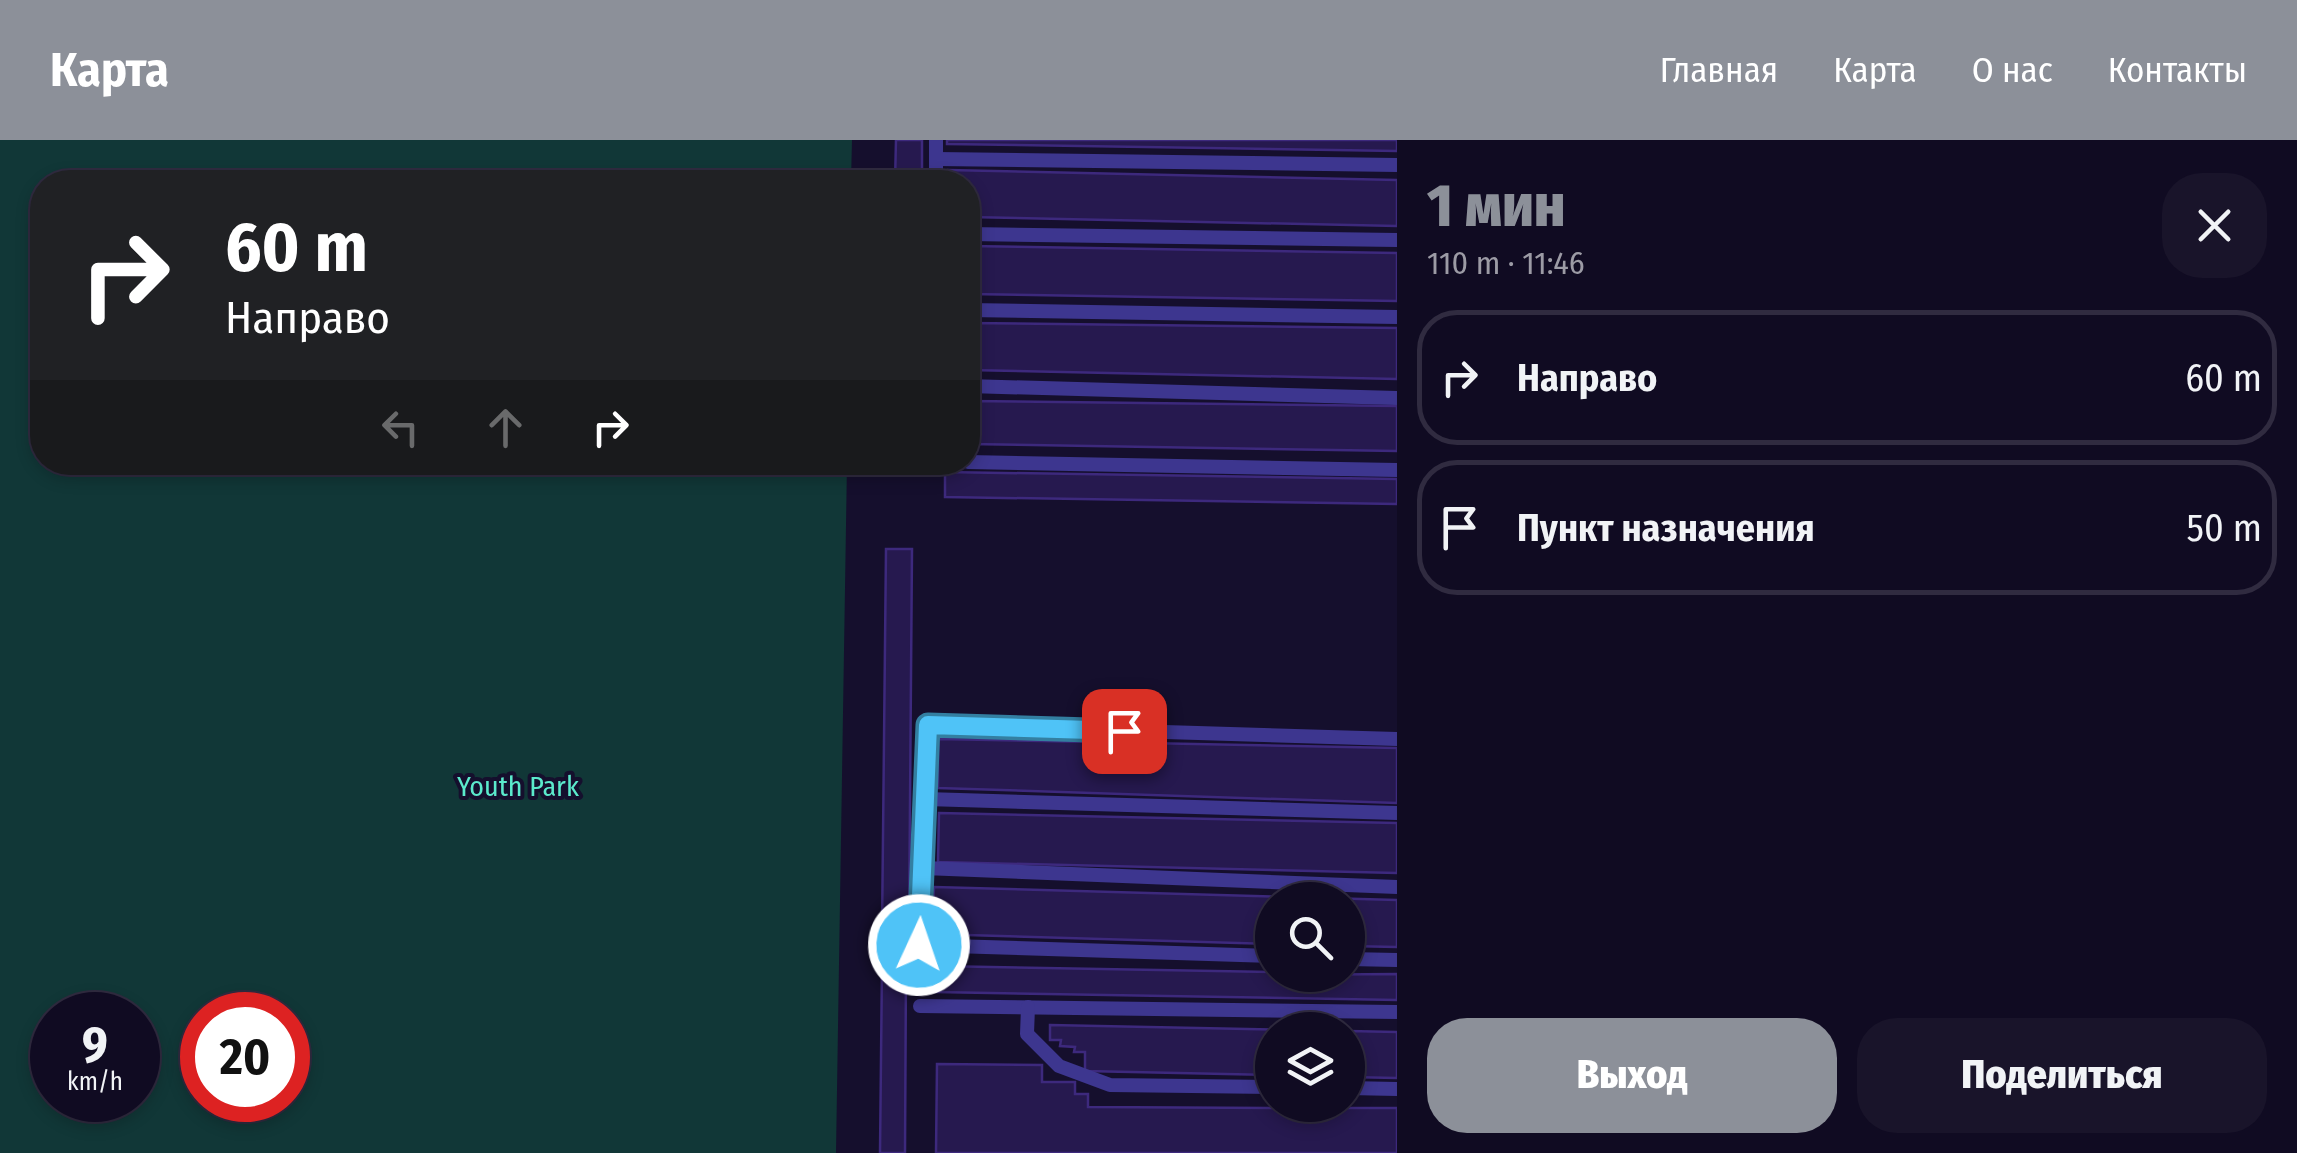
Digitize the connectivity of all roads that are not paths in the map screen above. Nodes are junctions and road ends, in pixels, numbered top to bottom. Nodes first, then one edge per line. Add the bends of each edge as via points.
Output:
1 (936, 140) edge
2 (936, 158) junction
3 (1397, 165) edge
4 (936, 170) edge
5 (980, 234) edge
6 (1397, 240) edge
7 (980, 310) edge
8 (1397, 316) edge
9 (980, 386) edge
10 (1397, 398) edge
11 (980, 462) edge
12 (1397, 470) edge
13 (1397, 739) edge
14 (926, 798) junction
15 (1397, 813) edge
16 (924, 868) junction
17 (1397, 888) edge
18 (1255, 955) edge
19 (1365, 959) edge
20 (1397, 960) edge
21 (920, 1006) dead end
22 (1028, 1007) junction
23 (1397, 1012) edge
24 (1255, 1087) edge
25 (1365, 1088) edge
26 (1397, 1088) edge

1 - 2 lane
2 - 3 lane
2 - 4 lane
5 - 6 lane
7 - 8 lane
9 - 10 lane
11 - 12 lane
13 - 14 lane via 928,725
14 - 15 lane
14 - 16 lane
16 - 17 lane
16 - 18 lane via 919,945
19 - 20 lane
21 - 22 lane
22 - 23 lane
22 - 24 lane via 1028,1034 1059,1066 1110,1085
25 - 26 lane

